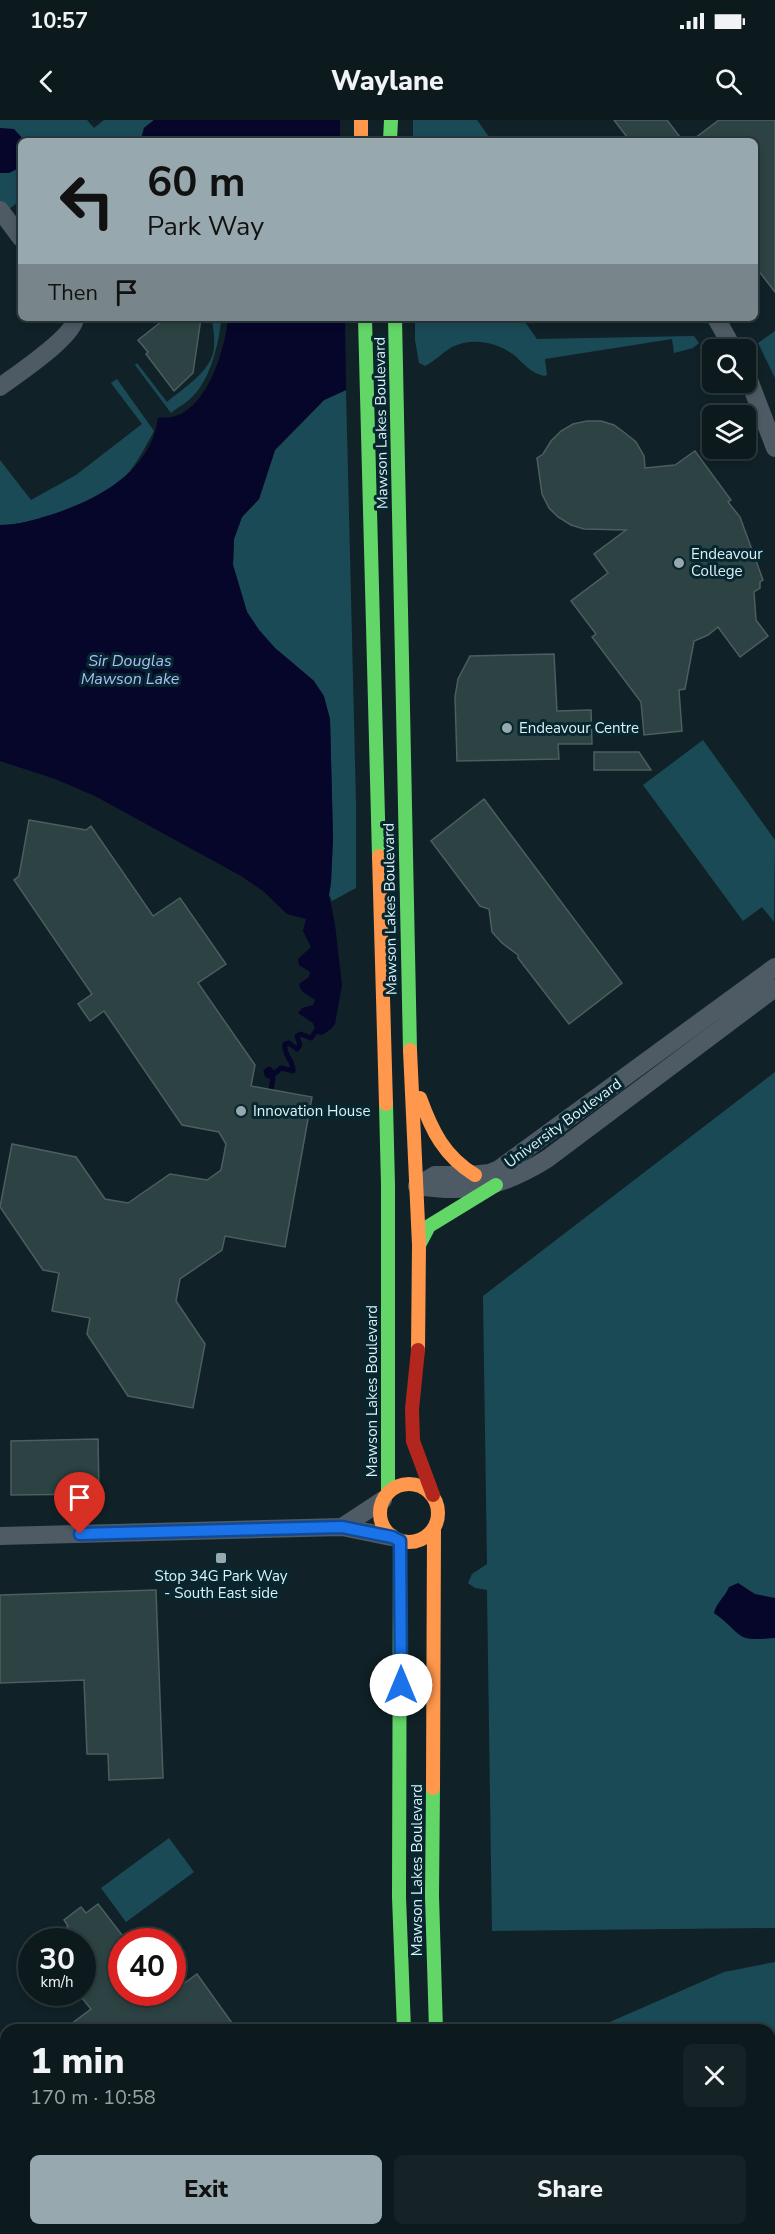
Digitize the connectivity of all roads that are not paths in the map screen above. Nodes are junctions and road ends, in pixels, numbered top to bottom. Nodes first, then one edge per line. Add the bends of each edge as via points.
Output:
1 (361, 120) edge
2 (391, 120) edge
3 (361, 138) edge
4 (390, 138) edge
5 (0, 210) edge
6 (18, 234) edge
7 (75, 321) edge
8 (365, 321) edge
9 (395, 321) edge
10 (718, 321) edge
11 (728, 339) edge
12 (0, 387) edge
13 (754, 393) edge
14 (775, 448) edge
15 (775, 967) edge
16 (775, 988) edge
17 (410, 1069) junction
18 (475, 1175) junction
19 (388, 1185) junction
20 (496, 1185) junction
21 (417, 1186) junction
22 (419, 1245) junction
23 (433, 1495) junction
24 (386, 1496) junction
25 (342, 1527) junction
26 (434, 1530) junction
27 (0, 1536) edge
28 (396, 1539) junction
29 (404, 2024) edge
30 (436, 2024) edge

1 - 3 street
2 - 4 street
5 - 6 street
7 - 12 street via 61,340
8 - 19 street, Mawson Lakes Boulevard
9 - 17 street, Mawson Lakes Boulevard
10 - 11 street
13 - 14 street
15 - 18 street, University Boulevard via 512,1161
16 - 20 street, University Boulevard via 547,1159
17 - 18 street via 432,1132 446,1154
17 - 21 street, Mawson Lakes Boulevard
18 - 21 street, University Boulevard via 435,1175
19 - 21 street
19 - 24 street, Mawson Lakes Boulevard
20 - 21 street, University Boulevard via 436,1189
20 - 22 street via 429,1226
21 - 22 street, Mawson Lakes Boulevard
22 - 23 street, Mawson Lakes Boulevard via 413,1441
23 - 24 street via 417,1484 407,1484 397,1486
23 - 26 street via 439,1512
24 - 25 street
24 - 28 street via 380,1510 381,1520 385,1530
25 - 27 street
25 - 28 street
26 - 28 street via 418,1541
26 - 30 street, Mawson Lakes Boulevard via 432,1896
28 - 29 street, Mawson Lakes Boulevard via 402,1591 399,1897

